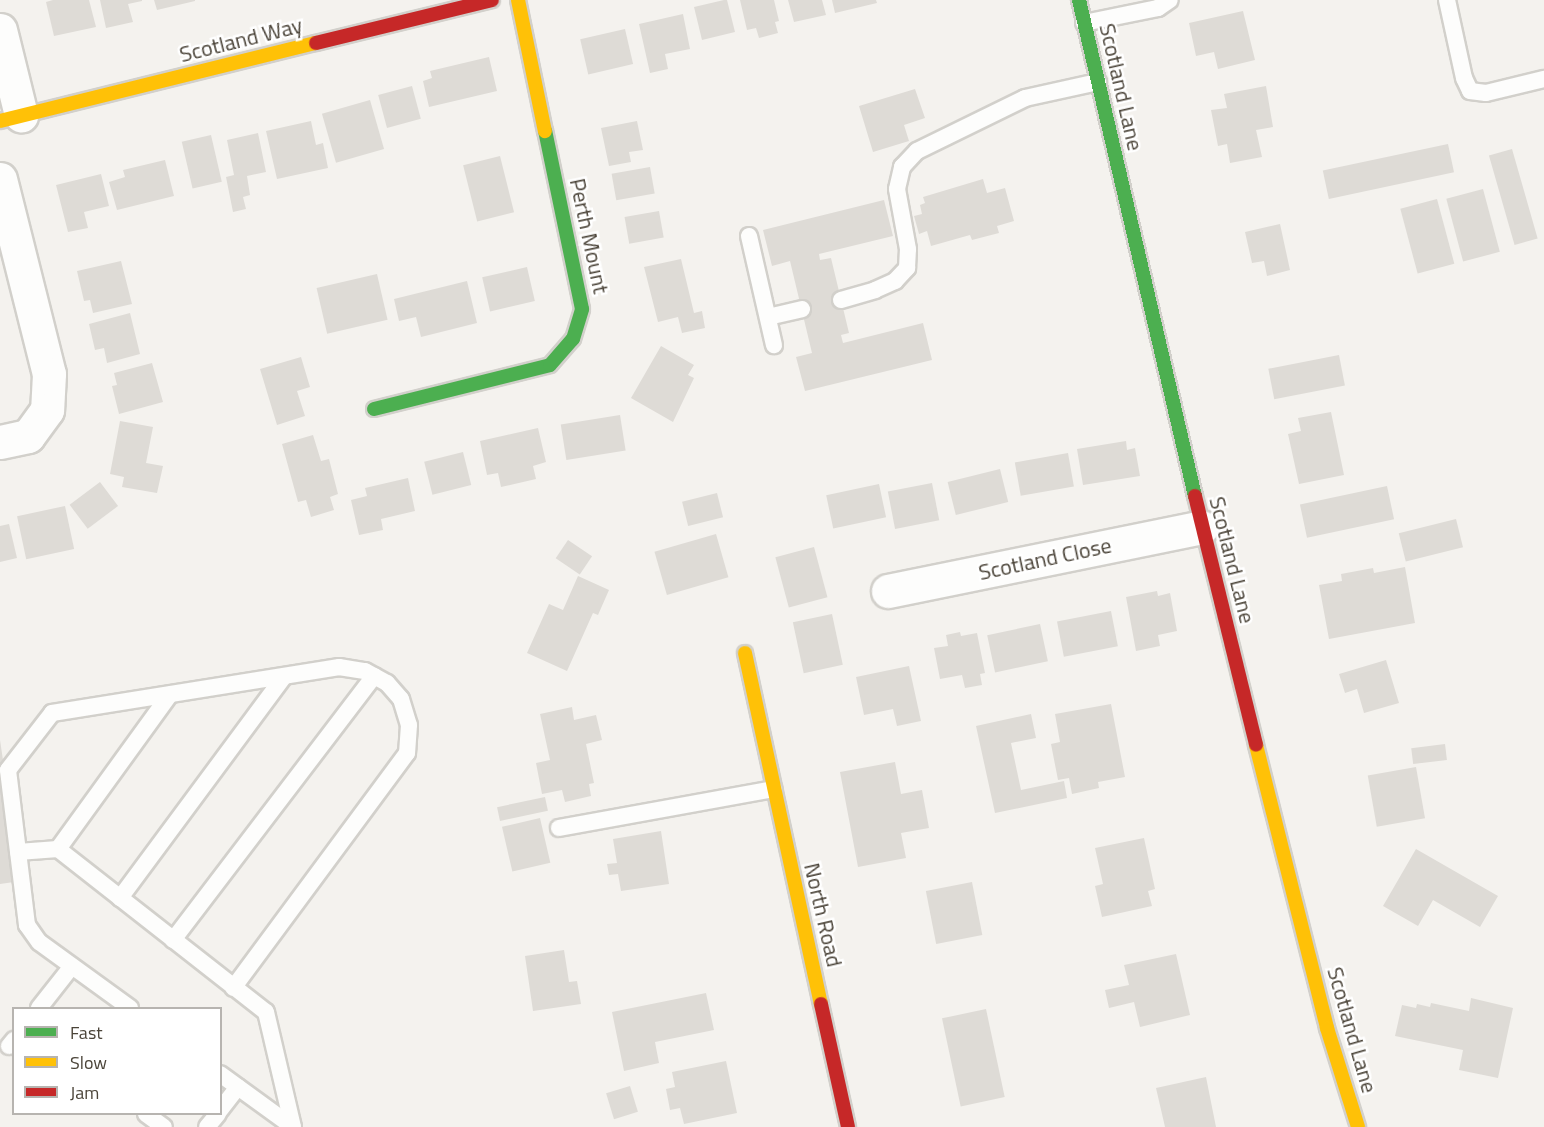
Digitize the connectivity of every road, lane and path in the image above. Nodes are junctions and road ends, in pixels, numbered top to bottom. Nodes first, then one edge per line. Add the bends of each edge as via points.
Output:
1 (492, 0) edge
2 (518, 0) edge
3 (1079, 0) edge
4 (1170, 0) edge
5 (1447, 0) edge
6 (1084, 23) junction
7 (0, 30) edge
8 (1544, 79) edge
9 (1098, 82) junction
10 (10, 118) edge
11 (0, 179) edge
12 (749, 236) dead end
13 (841, 300) dead end
14 (802, 309) dead end
15 (768, 317) junction
16 (774, 345) dead end
17 (374, 409) dead end
18 (0, 442) edge
19 (1202, 527) junction
20 (888, 591) dead end
21 (746, 653) dead end
22 (284, 676) junction
23 (374, 676) junction
24 (170, 694) junction
25 (773, 789) junction
26 (559, 828) dead end
27 (58, 849) junction
28 (18, 852) junction
29 (120, 898) junction
30 (173, 940) junction
31 (72, 966) junction
32 (233, 988) junction
33 (40, 1007) edge
34 (129, 1007) edge
35 (222, 1075) edge
36 (238, 1087) junction
37 (222, 1107) edge
38 (149, 1115) edge
39 (216, 1115) edge
40 (164, 1127) edge
41 (207, 1127) edge
42 (293, 1127) edge
43 (848, 1127) edge
44 (1358, 1127) edge

1 - 10 street, Scotland Way
2 - 17 street, Perth Mount via 582,309 573,339 550,365
3 - 6 street, Scotland Lane
4 - 6 lane via 1158,8
5 - 8 lane via 1470,91 1486,93
6 - 9 street, Scotland Lane
7 - 10 street
9 - 13 lane via 1025,98 917,152 902,167 897,189 908,249 907,268 895,281
9 - 19 street, Scotland Lane
11 - 18 street via 49,374 47,410 28,436
12 - 15 lane
14 - 15 lane
15 - 16 lane
19 - 20 street, Scotland Close
19 - 44 street, Scotland Lane via 1327,1028
21 - 25 street, North Road
22 - 23 lane via 339,667
22 - 24 lane
22 - 29 lane
23 - 30 lane
23 - 32 lane via 387,683 401,699 409,725 407,753
24 - 27 lane
24 - 28 lane via 52,713 8,770
25 - 26 lane
25 - 43 street, North Road
27 - 28 lane
27 - 29 lane
28 - 31 lane via 27,925 39,942
29 - 30 lane
30 - 32 lane
31 - 33 lane
31 - 34 lane
32 - 42 lane via 266,1012
35 - 36 lane
36 - 37 lane
36 - 42 lane
38 - 40 lane
39 - 41 lane

